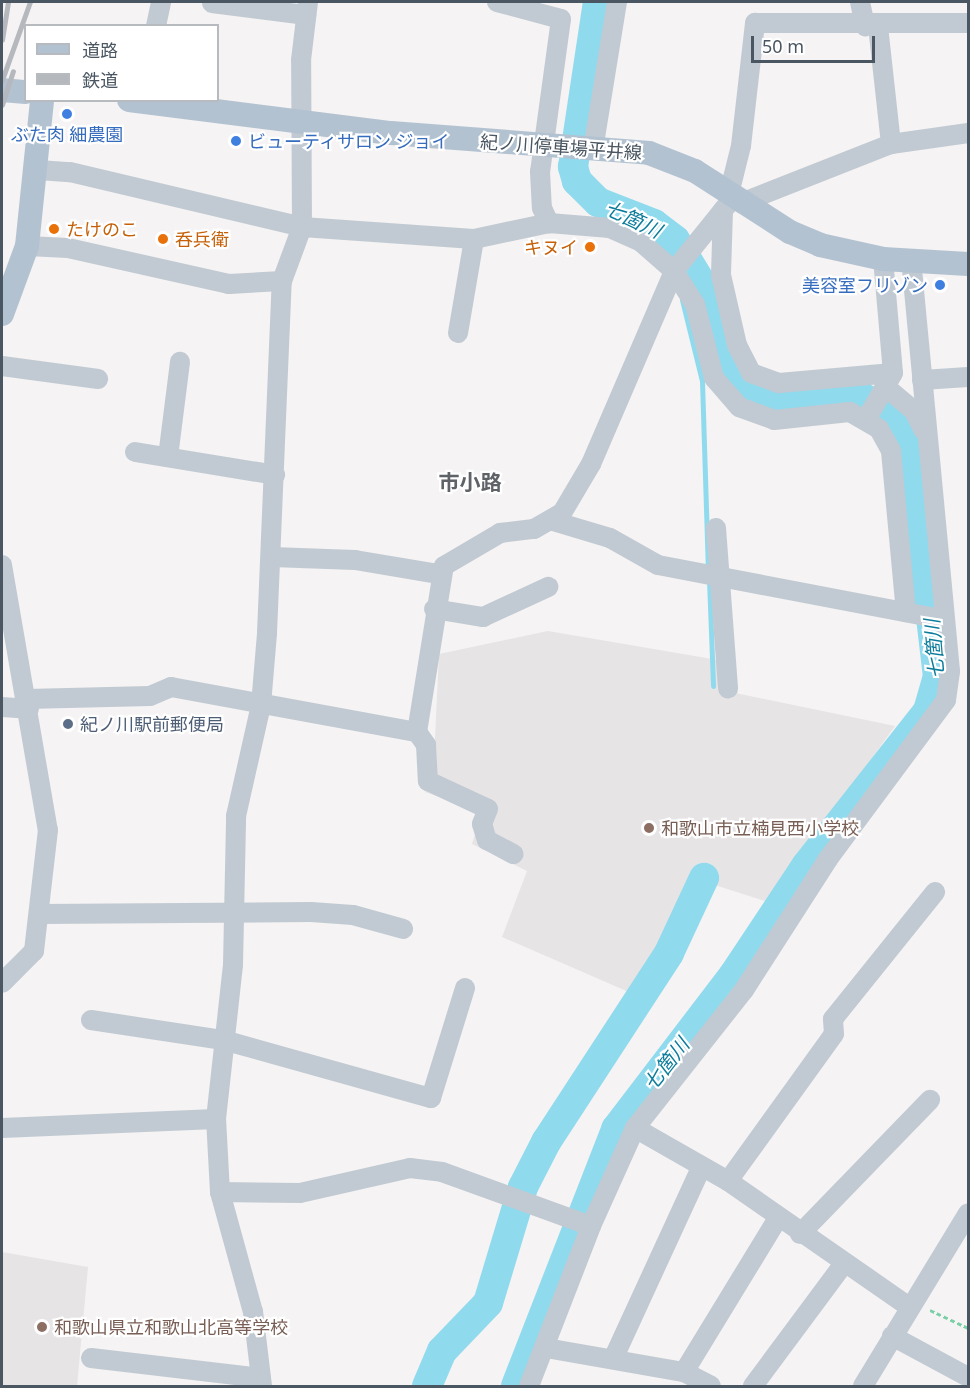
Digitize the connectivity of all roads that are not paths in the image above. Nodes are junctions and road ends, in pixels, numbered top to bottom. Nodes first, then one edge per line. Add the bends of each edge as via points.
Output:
1 (161, 2) edge
2 (496, 2) edge
3 (616, 2) edge
4 (860, 2) edge
5 (212, 3) dead end
6 (307, 8) edge
7 (563, 10) edge
8 (969, 23) edge
9 (156, 24) edge
10 (872, 26) junction
11 (2, 90) edge
12 (24, 92) edge
13 (42, 102) edge
14 (145, 102) edge
15 (302, 122) junction
16 (969, 133) edge
17 (891, 144) junction
18 (553, 147) junction
19 (590, 150) junction
20 (38, 170) junction
21 (732, 201) junction
22 (549, 223) junction
23 (302, 227) junction
24 (474, 239) junction
25 (27, 246) junction
26 (883, 259) junction
27 (911, 261) junction
28 (969, 264) edge
29 (675, 269) junction
30 (282, 281) junction
31 (2, 314) edge
32 (458, 333) dead end
33 (180, 362) dead end
34 (2, 366) edge
35 (969, 377) edge
36 (98, 379) dead end
37 (922, 380) junction
38 (888, 385) junction
39 (869, 416) junction
40 (928, 439) junction
41 (135, 452) dead end
42 (168, 458) junction
43 (275, 475) junction
44 (553, 522) junction
45 (716, 528) dead end
46 (272, 557) junction
47 (2, 565) edge
48 (713, 573) junction
49 (439, 574) junction
50 (548, 587) dead end
51 (434, 609) junction
52 (927, 617) junction
53 (728, 689) dead end
54 (28, 704) junction
55 (261, 705) junction
56 (2, 707) edge
57 (417, 732) junction
58 (513, 854) dead end
59 (935, 892) dead end
60 (40, 914) junction
61 (230, 914) junction
62 (402, 929) dead end
63 (2, 983) edge
64 (465, 988) dead end
65 (91, 1020) dead end
66 (223, 1040) junction
67 (930, 1100) dead end
68 (216, 1119) junction
69 (2, 1128) edge
70 (635, 1128) junction
71 (702, 1166) junction
72 (728, 1181) junction
73 (220, 1192) junction
74 (969, 1213) edge
75 (778, 1218) junction
76 (583, 1223) junction
77 (800, 1234) junction
78 (843, 1265) junction
79 (912, 1302) junction
80 (892, 1336) junction
81 (546, 1348) junction
82 (614, 1357) junction
83 (91, 1358) dead end
84 (684, 1372) junction
85 (969, 1377) edge
86 (261, 1382) edge
87 (529, 1386) edge
88 (711, 1386) edge
89 (753, 1386) edge
90 (864, 1386) edge

1 - 9 street
2 - 7 street
3 - 19 street
4 - 10 street
5 - 6 street
6 - 15 street
7 - 18 street
8 - 10 street
10 - 17 street
10 - 21 street via 755,23
11 - 12 main road
13 - 20 main road
14 - 15 main road, 紀ノ川停車場平井線
15 - 18 main road, 紀ノ川停車場平井線
15 - 23 street
16 - 17 street
17 - 21 street
18 - 19 main road, 紀ノ川停車場平井線
18 - 22 street via 540,172 542,208
19 - 21 main road, 紀ノ川停車場平井線 via 673,160
20 - 23 street via 69,172
20 - 25 main road
21 - 26 main road, 紀ノ川停車場平井線 via 820,245
21 - 29 street
21 - 38 street via 721,275 737,345 750,373 779,383
22 - 24 street
22 - 29 street via 610,228 640,242
23 - 24 street
23 - 30 street
24 - 32 street
25 - 30 street via 68,248 230,284
25 - 31 main road
26 - 27 main road, 紀ノ川停車場平井線
26 - 38 street
27 - 28 main road, 紀ノ川停車場平井線
27 - 37 street
29 - 39 street via 695,303 714,378 739,407 774,420 834,412
29 - 44 street via 591,464
30 - 43 street
33 - 42 street
34 - 36 street
35 - 37 street
37 - 40 street
38 - 39 street
38 - 40 street via 914,411
39 - 52 street via 891,450
40 - 52 street
41 - 42 street
42 - 43 street
43 - 46 street
44 - 48 street via 610,538 658,565
44 - 49 street via 500,533 472,546
45 - 48 street
46 - 49 street via 355,560
46 - 55 street
47 - 54 street
48 - 52 street
48 - 53 street
49 - 51 street
50 - 51 street via 483,617
51 - 57 street
52 - 70 street via 949,664 938,716 828,859 744,990
54 - 55 street via 150,696 171,687
54 - 56 street
54 - 60 street via 48,830
55 - 57 street
55 - 61 street via 236,816
57 - 58 street via 426,745 428,781 488,809 482,824 487,840
59 - 72 street via 833,1019 834,1034
60 - 61 street
60 - 63 street via 34,951
61 - 62 street via 342,914
61 - 66 street via 233,965
64 - 66 street via 431,1098
65 - 66 street
66 - 68 street
67 - 77 street
68 - 69 street
68 - 73 street
70 - 71 street
70 - 76 street
71 - 72 street
71 - 82 street
72 - 75 street
73 - 76 street via 300,1193 410,1168 442,1172
73 - 86 street via 253,1312
74 - 79 street
75 - 77 street
75 - 84 street
76 - 81 street
77 - 78 street
78 - 79 street
78 - 89 street
79 - 80 street
80 - 85 street
80 - 90 street
81 - 82 street
81 - 87 street
82 - 84 street
83 - 86 street
84 - 88 street

